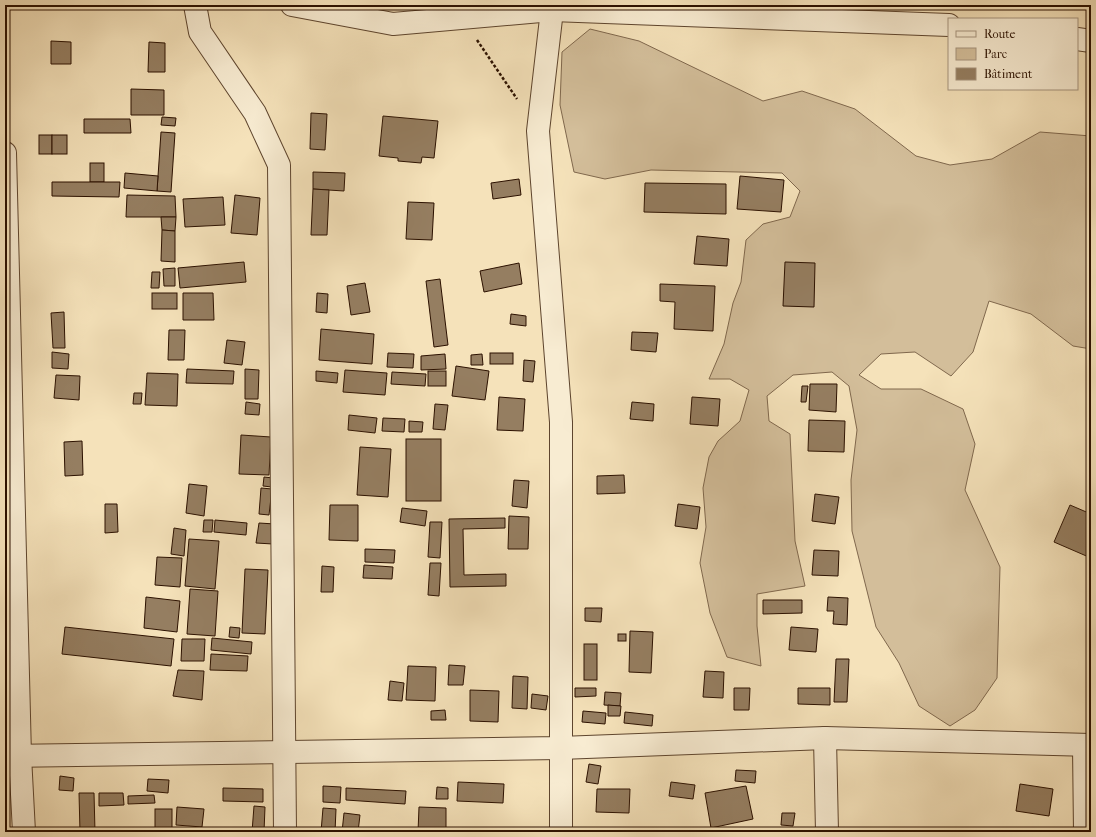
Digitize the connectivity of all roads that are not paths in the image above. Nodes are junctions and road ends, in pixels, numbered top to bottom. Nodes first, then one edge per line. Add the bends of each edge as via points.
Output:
1 (195, 5) edge
2 (292, 5) edge
3 (552, 10) junction
4 (806, 13) edge
5 (948, 25) edge
6 (1078, 39) edge
7 (1091, 40) edge
8 (5, 153) edge
9 (825, 738) junction
10 (1087, 745) edge
11 (560, 748) junction
12 (284, 752) junction
13 (12, 756) edge
14 (24, 832) edge
15 (285, 832) edge
16 (561, 832) edge
17 (827, 832) edge
18 (1085, 832) edge

1 - 12 street via 200,32 255,113 279,165
2 - 3 street via 393,24
3 - 4 street
3 - 11 street via 538,131 561,422
4 - 5 street
6 - 7 street
8 - 13 street
9 - 10 street
9 - 11 street
9 - 17 street
10 - 18 street
11 - 12 street
11 - 16 street
12 - 13 street
12 - 15 street
13 - 14 street

